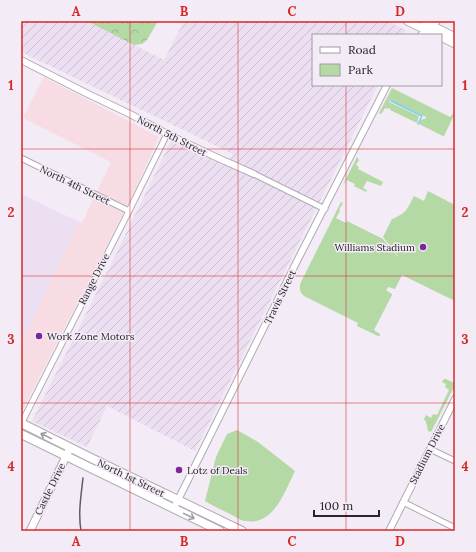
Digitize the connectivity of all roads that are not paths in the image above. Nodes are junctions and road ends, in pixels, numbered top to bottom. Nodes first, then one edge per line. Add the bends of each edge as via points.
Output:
1 (407, 21) edge
2 (423, 21) edge
3 (435, 23) edge
4 (424, 32) edge
5 (455, 37) edge
6 (442, 38) edge
7 (455, 44) edge
8 (21, 60) edge
9 (386, 86) edge
10 (167, 134) junction
11 (21, 158) edge
12 (254, 174) joint
13 (325, 208) junction
14 (129, 211) junction
15 (455, 399) edge
16 (21, 424) edge
17 (21, 434) edge
18 (70, 448) junction
19 (430, 449) junction
20 (66, 457) junction
21 (455, 461) edge
22 (164, 494) junction
23 (178, 501) junction
24 (160, 502) junction
25 (403, 502) junction
26 (174, 509) junction
27 (455, 528) edge
28 (236, 530) edge
29 (30, 531) edge
30 (220, 531) edge
31 (389, 531) edge

1 - 4 main road
2 - 3 main road
3 - 4 street
3 - 5 main road
6 - 7 main road
8 - 10 street, North 5th Street
9 - 13 street, Travis Street
10 - 12 street, North 5th Street
10 - 14 street, Range Drive
11 - 14 street, North 4th Street
12 - 13 street, North 5th Street
13 - 23 street, Travis Street
14 - 16 street, Range Drive
15 - 19 street, Stadium Drive
18 -> 16 main road, North 1st Street
17 - 20 main road, North 1st Street
18 - 20 main road, Castle Drive
18 - 22 main road, North 1st Street
19 - 21 street
19 - 25 street, Stadium Drive
20 - 24 main road, North 1st Street
20 - 29 main road, Castle Drive
22 - 23 main road, North 1st Street
22 - 24 main road
23 - 26 street, Travis Street
23 - 28 main road, North 1st Street
24 - 26 main road, North 1st Street
25 - 27 street
25 - 31 street, Stadium Drive
26 -> 30 main road, North 1st Street

